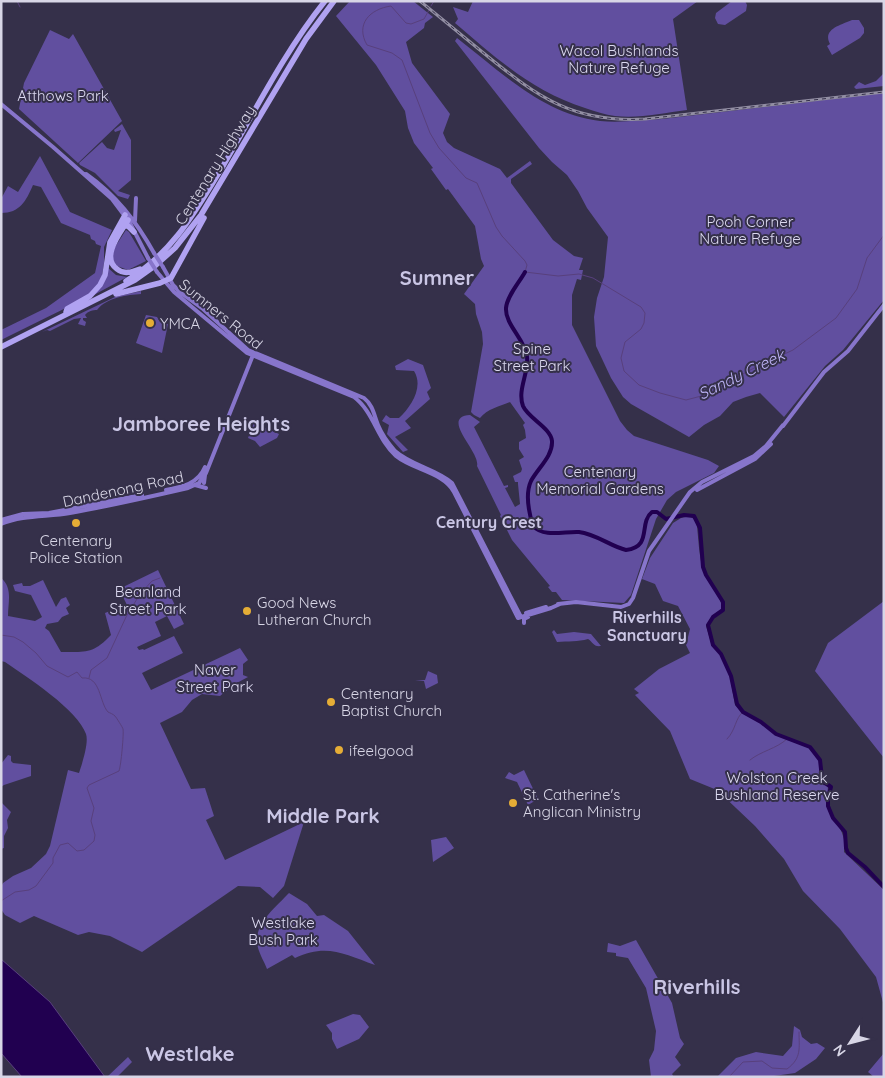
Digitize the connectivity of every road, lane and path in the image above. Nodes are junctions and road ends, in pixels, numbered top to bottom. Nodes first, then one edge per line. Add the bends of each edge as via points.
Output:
1 (334, 1) edge
2 (324, 2) edge
3 (1, 102) edge
4 (219, 185) junction
5 (136, 198) dead end
6 (126, 218) junction
7 (135, 221) junction
8 (134, 232) joint
9 (166, 250) junction
10 (167, 280) junction
11 (88, 304) junction
12 (884, 305) edge
13 (66, 312) junction
14 (1, 343) edge
15 (1, 347) edge
16 (252, 354) junction
17 (339, 389) junction
18 (206, 473) junction
19 (195, 485) junction
20 (1, 522) edge
21 (509, 594) junction
22 (560, 604) junction
23 (526, 613) junction
24 (532, 614) junction
25 (519, 617) junction
26 (524, 623) dead end

1 - 4 highway, Centenary Highway via 306,39
2 - 9 highway, Centenary Highway via 294,44 192,218
3 - 6 main road, Sumners Road via 110,198
4 - 10 highway via 217,195
4 - 11 highway, Centenary Highway via 193,227 169,254 135,280
5 - 7 main road
6 - 7 main road, Sumners Road
6 - 8 highway
6 - 9 highway via 111,253 112,264 118,270 127,273 138,270
6 - 13 highway via 110,242 106,273 100,285 92,295
7 - 10 main road, Sumners Road, bridge
8 - 10 main road, Sumners Road, bridge via 157,272
9 - 13 highway, Centenary Highway via 128,280
10 - 11 highway
10 - 16 main road, Sumners Road via 178,295
11 - 15 highway, Centenary Highway
12 - 22 main road via 848,351 824,372 767,449 688,496 650,552 631,601 626,606
13 - 14 highway, Centenary Highway
16 - 17 main road, Sumners Road
16 - 18 main road, Dandenong Road
16 - 20 main road, Dandenong Road via 205,467 196,480 172,489 49,513 23,514
17 - 21 main road, Sumners Road via 360,395 370,403 386,440 398,453 452,483
17 - 25 main road, Sumners Road via 362,404 382,439 396,455 452,488
18 - 19 main road, Dandenong Road
18 - 19 main road via 205,486
19 - 20 main road, Dandenong Road via 72,513
21 - 23 main road
21 - 25 main road, Sumners Road
22 - 23 main road
22 - 24 main road
23 - 25 main road
24 - 25 main road
24 - 26 main road via 524,619

